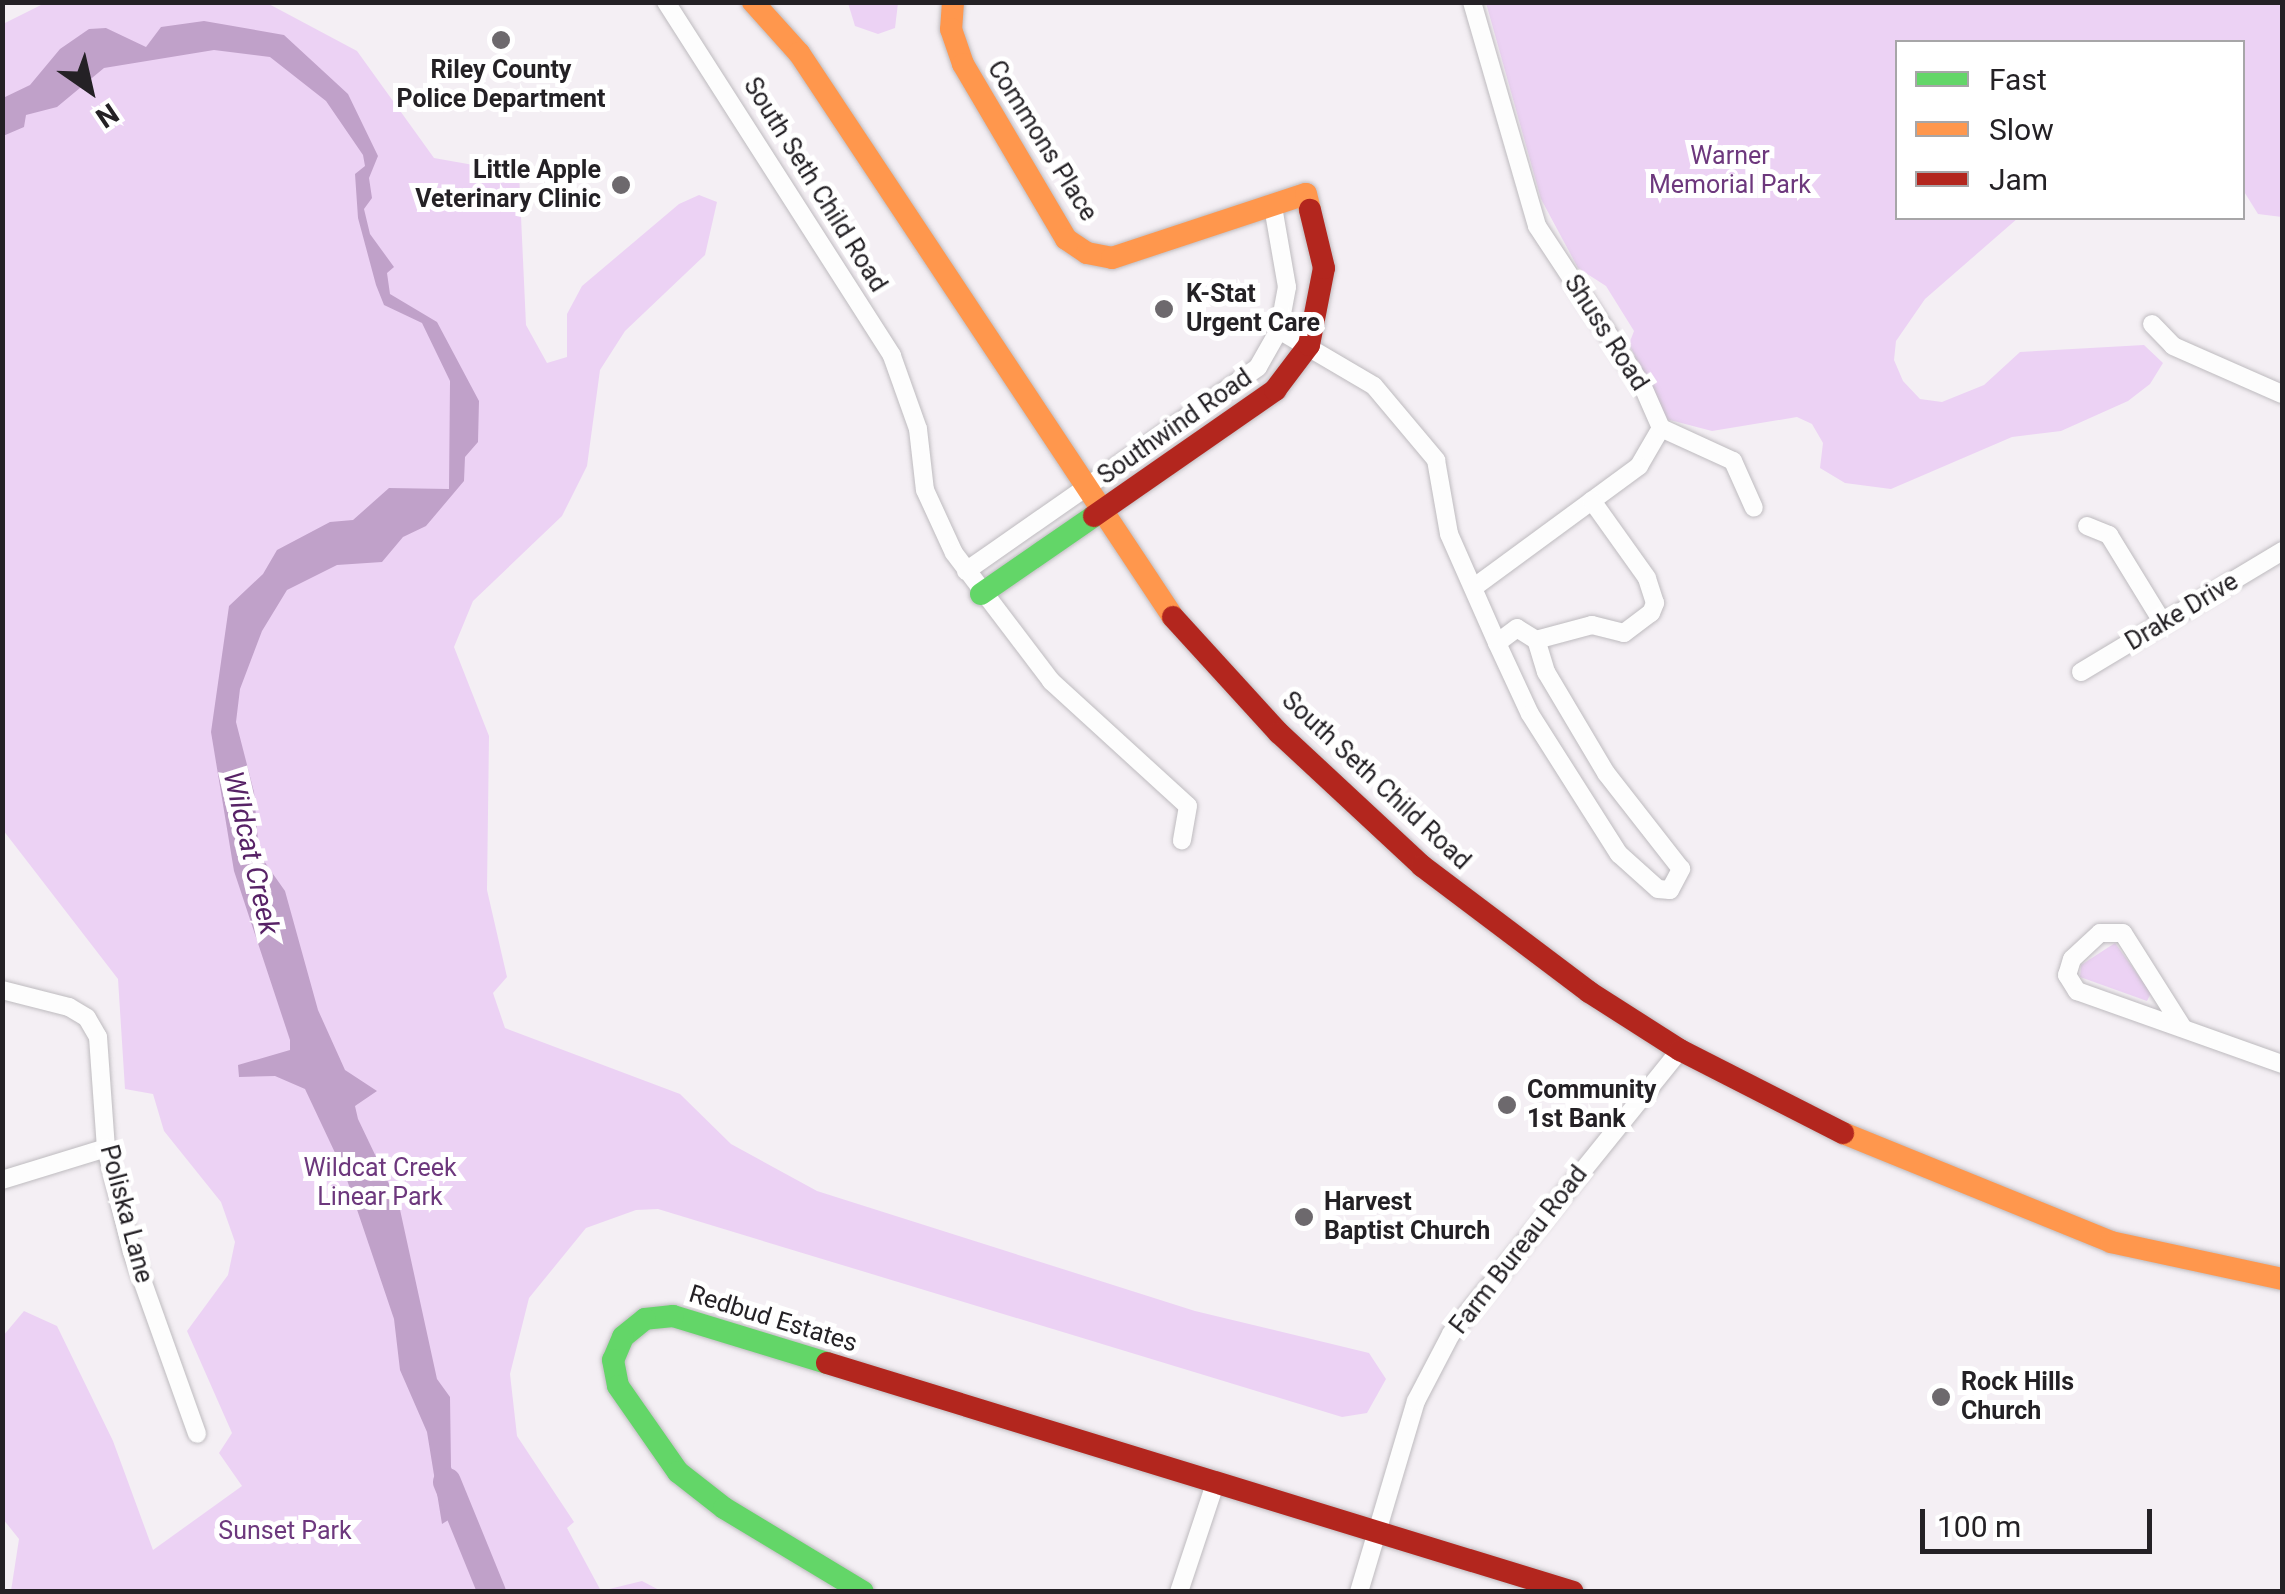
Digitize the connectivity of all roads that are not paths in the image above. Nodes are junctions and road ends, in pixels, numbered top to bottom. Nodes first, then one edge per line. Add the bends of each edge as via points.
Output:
1 (666, 2) edge
2 (753, 2) edge
3 (780, 2) edge
4 (952, 2) edge
5 (1472, 2) edge
6 (799, 54) junction
7 (1273, 206) junction
8 (2152, 324) dead end
9 (1279, 330) junction
10 (1309, 346) junction
11 (2282, 394) edge
12 (1661, 428) junction
13 (1083, 490) junction
14 (1592, 502) junction
15 (1754, 508) dead end
16 (1100, 514) junction
17 (2087, 526) dead end
18 (2282, 551) edge
19 (966, 571) junction
20 (1474, 587) junction
21 (981, 594) junction
22 (2163, 623) junction
23 (1536, 640) junction
24 (1497, 643) junction
25 (2080, 672) dead end
26 (1182, 840) dead end
27 (2, 990) edge
28 (2183, 1028) junction
29 (1680, 1050) junction
30 (2282, 1064) edge
31 (106, 1148) junction
32 (2, 1180) edge
33 (2282, 1279) edge
34 (197, 1434) dead end
35 (1214, 1484) junction
36 (1377, 1530) junction
37 (863, 1592) edge
38 (1179, 1592) edge
39 (1359, 1592) edge
40 (1573, 1592) edge

1 - 19 street, South Seth Child Road via 892,356 918,428 925,490
2 - 6 street, South Seth Child Road
3 - 6 street, South Seth Child Road
4 - 7 street, Commons Place via 951,29 963,64 1066,239 1086,253 1112,258
5 - 12 street, Shuss Road via 1537,226 1643,387
6 - 13 street, South Seth Child Road
7 - 9 street, Southwind Road via 1287,266
7 - 10 street, Commons Place via 1306,194 1324,268
8 - 11 street via 2173,346
9 - 10 street
9 - 13 street, Southwind Road via 1240,382
10 - 16 street, Southwind Road via 1257,405
10 - 20 street via 1374,386 1436,460 1450,534
12 - 14 street via 1639,466
12 - 15 street via 1733,462
13 - 16 street, South Seth Child Road
13 - 19 street, Southwind Road
14 - 20 street
14 - 23 street via 1647,578 1655,603 1651,613 1624,633 1592,625
16 - 21 street, Southwind Road
16 - 29 street, South Seth Child Road via 1173,617 1279,732 1422,866 1588,992
17 - 22 street via 2108,535
18 - 22 street, Drake Drive
19 - 21 street, South Seth Child Road
20 - 24 street
21 - 26 street, South Seth Child Road via 1051,682 1188,806
22 - 25 street, Drake Drive
23 - 24 street via 1517,628
23 - 24 street via 1546,672 1606,774 1681,870 1670,890 1639,875 1584,806
27 - 31 street, Poliska Lane via 37,994 87,1018 98,1037
28 - 28 street via 2124,933 2100,933 2072,959 2067,975 2077,991
28 - 30 street
29 - 33 street, South Seth Child Road via 1883,1154 2112,1242
29 - 36 street, Farm Bureau Road via 1451,1334 1416,1401
31 - 32 street
31 - 34 street, Poliska Lane via 132,1252
35 - 36 street, Redbud Estates
35 - 37 street, Redbud Estates via 673,1316 645,1320 623,1337 613,1360 618,1386 678,1472 724,1508
35 - 38 street
36 - 39 street
36 - 40 street, Redbud Estates

